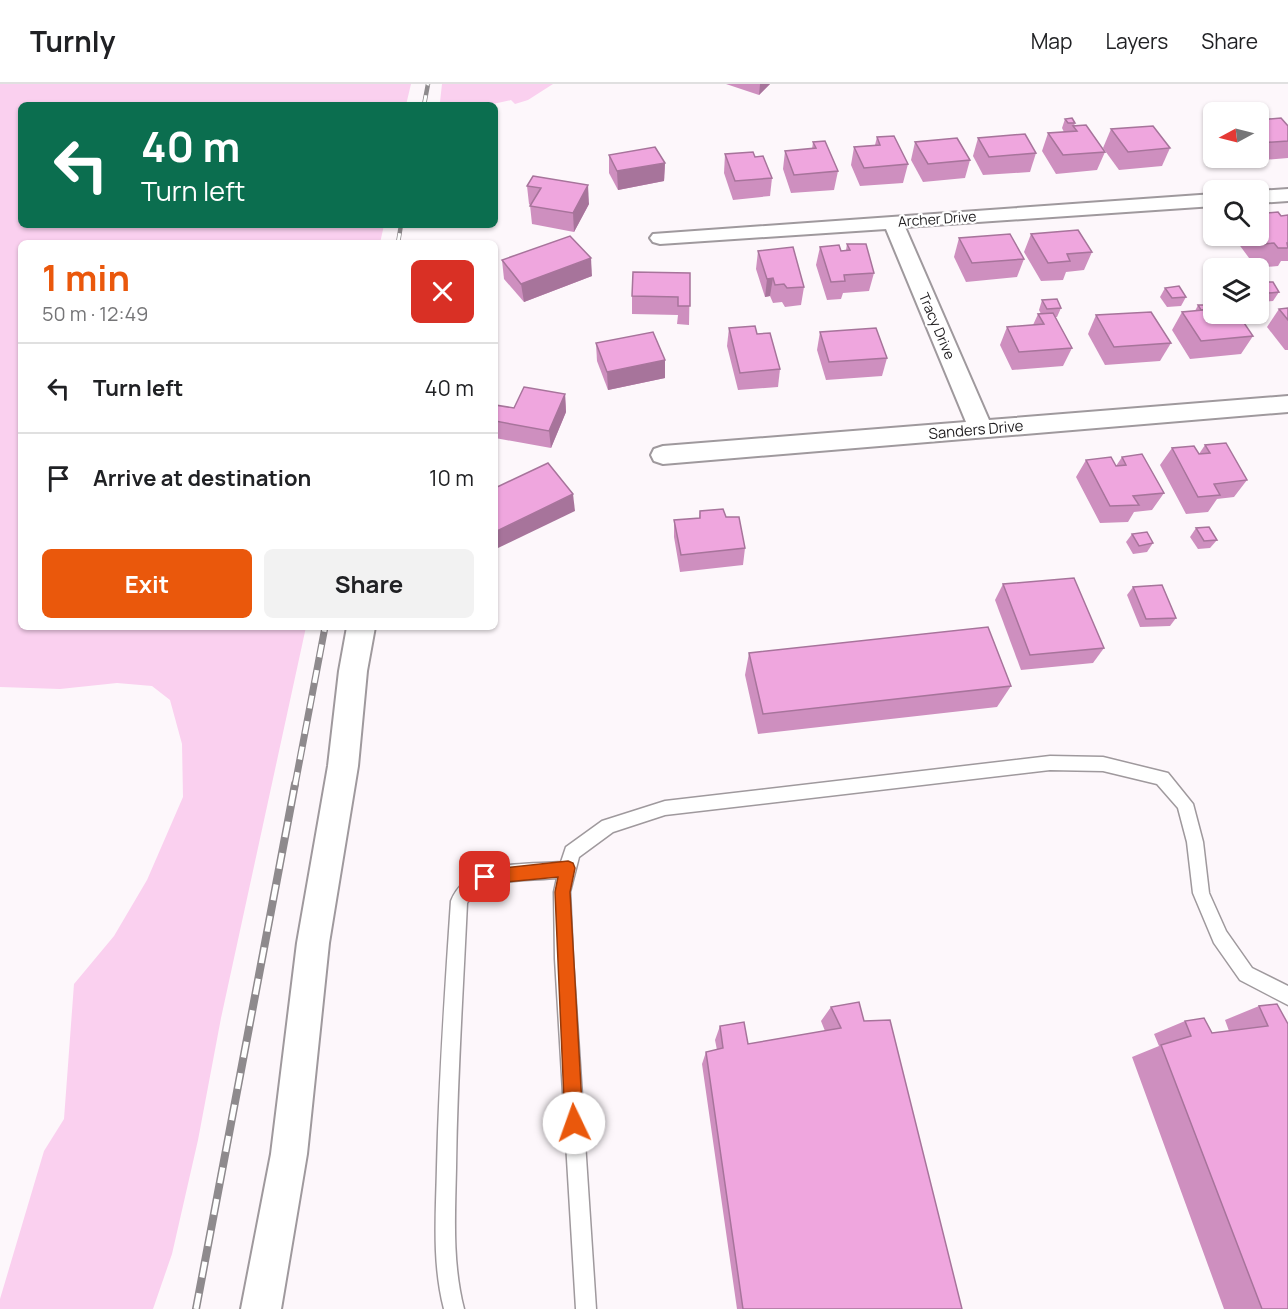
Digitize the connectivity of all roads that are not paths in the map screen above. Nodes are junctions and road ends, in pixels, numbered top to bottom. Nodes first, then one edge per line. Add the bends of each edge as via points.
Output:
1 (1288, 195) edge
2 (1269, 196) edge
3 (1203, 201) edge
4 (893, 222) junction
5 (660, 238) dead end
6 (1288, 404) edge
7 (981, 429) junction
8 (663, 455) dead end
9 (360, 630) edge
10 (568, 868) junction
11 (1288, 996) edge
12 (261, 1309) edge
13 (454, 1309) edge
14 (586, 1309) edge

1 - 2 street
3 - 4 street, Archer Drive
4 - 5 street, Archer Drive
4 - 7 street, Tracy Drive
6 - 7 street, Sanders Drive
7 - 8 street, Sanders Drive
9 - 12 street via 314,943 289,1154
10 - 11 lane via 573,852 608,826 665,808 990,769 1102,764 1162,778 1185,804 1195,842 1201,893 1220,937 1246,974
10 - 13 lane via 485,877 468,887 459,901 447,1123 446,1241 449,1293
10 - 14 lane via 562,892 564,959

